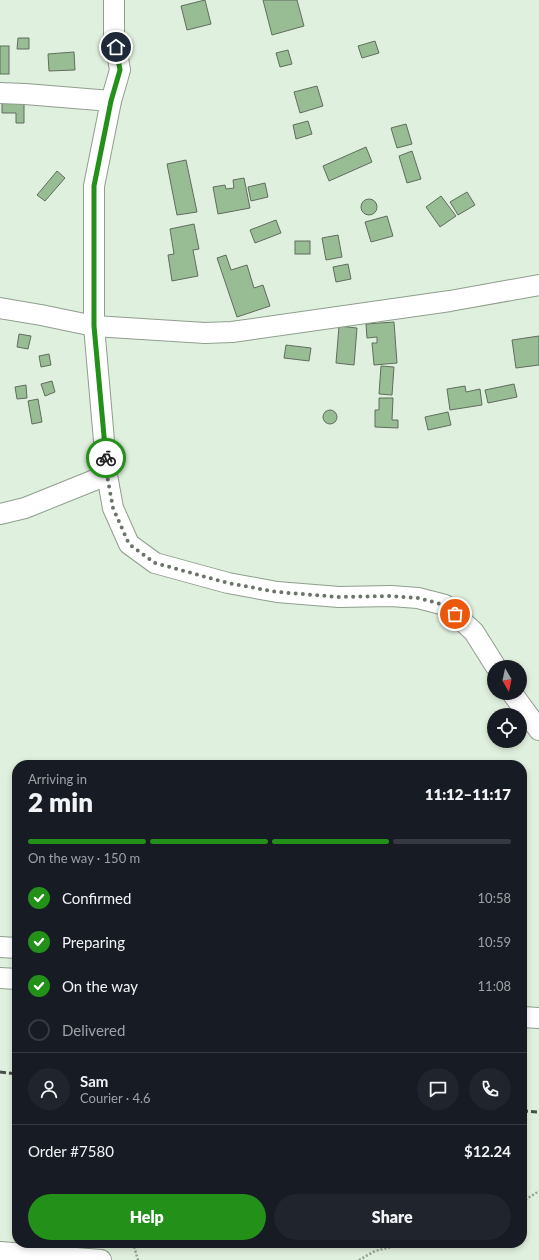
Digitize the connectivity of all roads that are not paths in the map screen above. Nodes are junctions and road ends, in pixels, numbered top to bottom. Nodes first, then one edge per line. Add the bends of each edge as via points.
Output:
1 (114, 0) edge
2 (0, 93) edge
3 (111, 101) junction
4 (539, 285) edge
5 (0, 308) edge
6 (94, 326) junction
7 (107, 475) junction
8 (0, 514) edge
9 (492, 660) edge
10 (517, 700) edge
11 (539, 730) edge
12 (0, 947) edge
13 (12, 948) edge
14 (0, 978) edge
15 (12, 979) edge
16 (527, 1017) edge
17 (539, 1018) edge
18 (0, 1252) edge
19 (101, 1260) edge

1 - 3 street via 114,35 120,70
2 - 3 street
3 - 6 street via 94,186
4 - 6 street via 232,332 205,333
5 - 6 street
6 - 7 street
7 - 8 street via 25,508
7 - 9 street via 113,508 129,544 155,563 228,583 277,592 339,597 418,598 445,605 474,632
10 - 11 street
12 - 13 street
14 - 15 street
16 - 17 street
18 - 19 street

